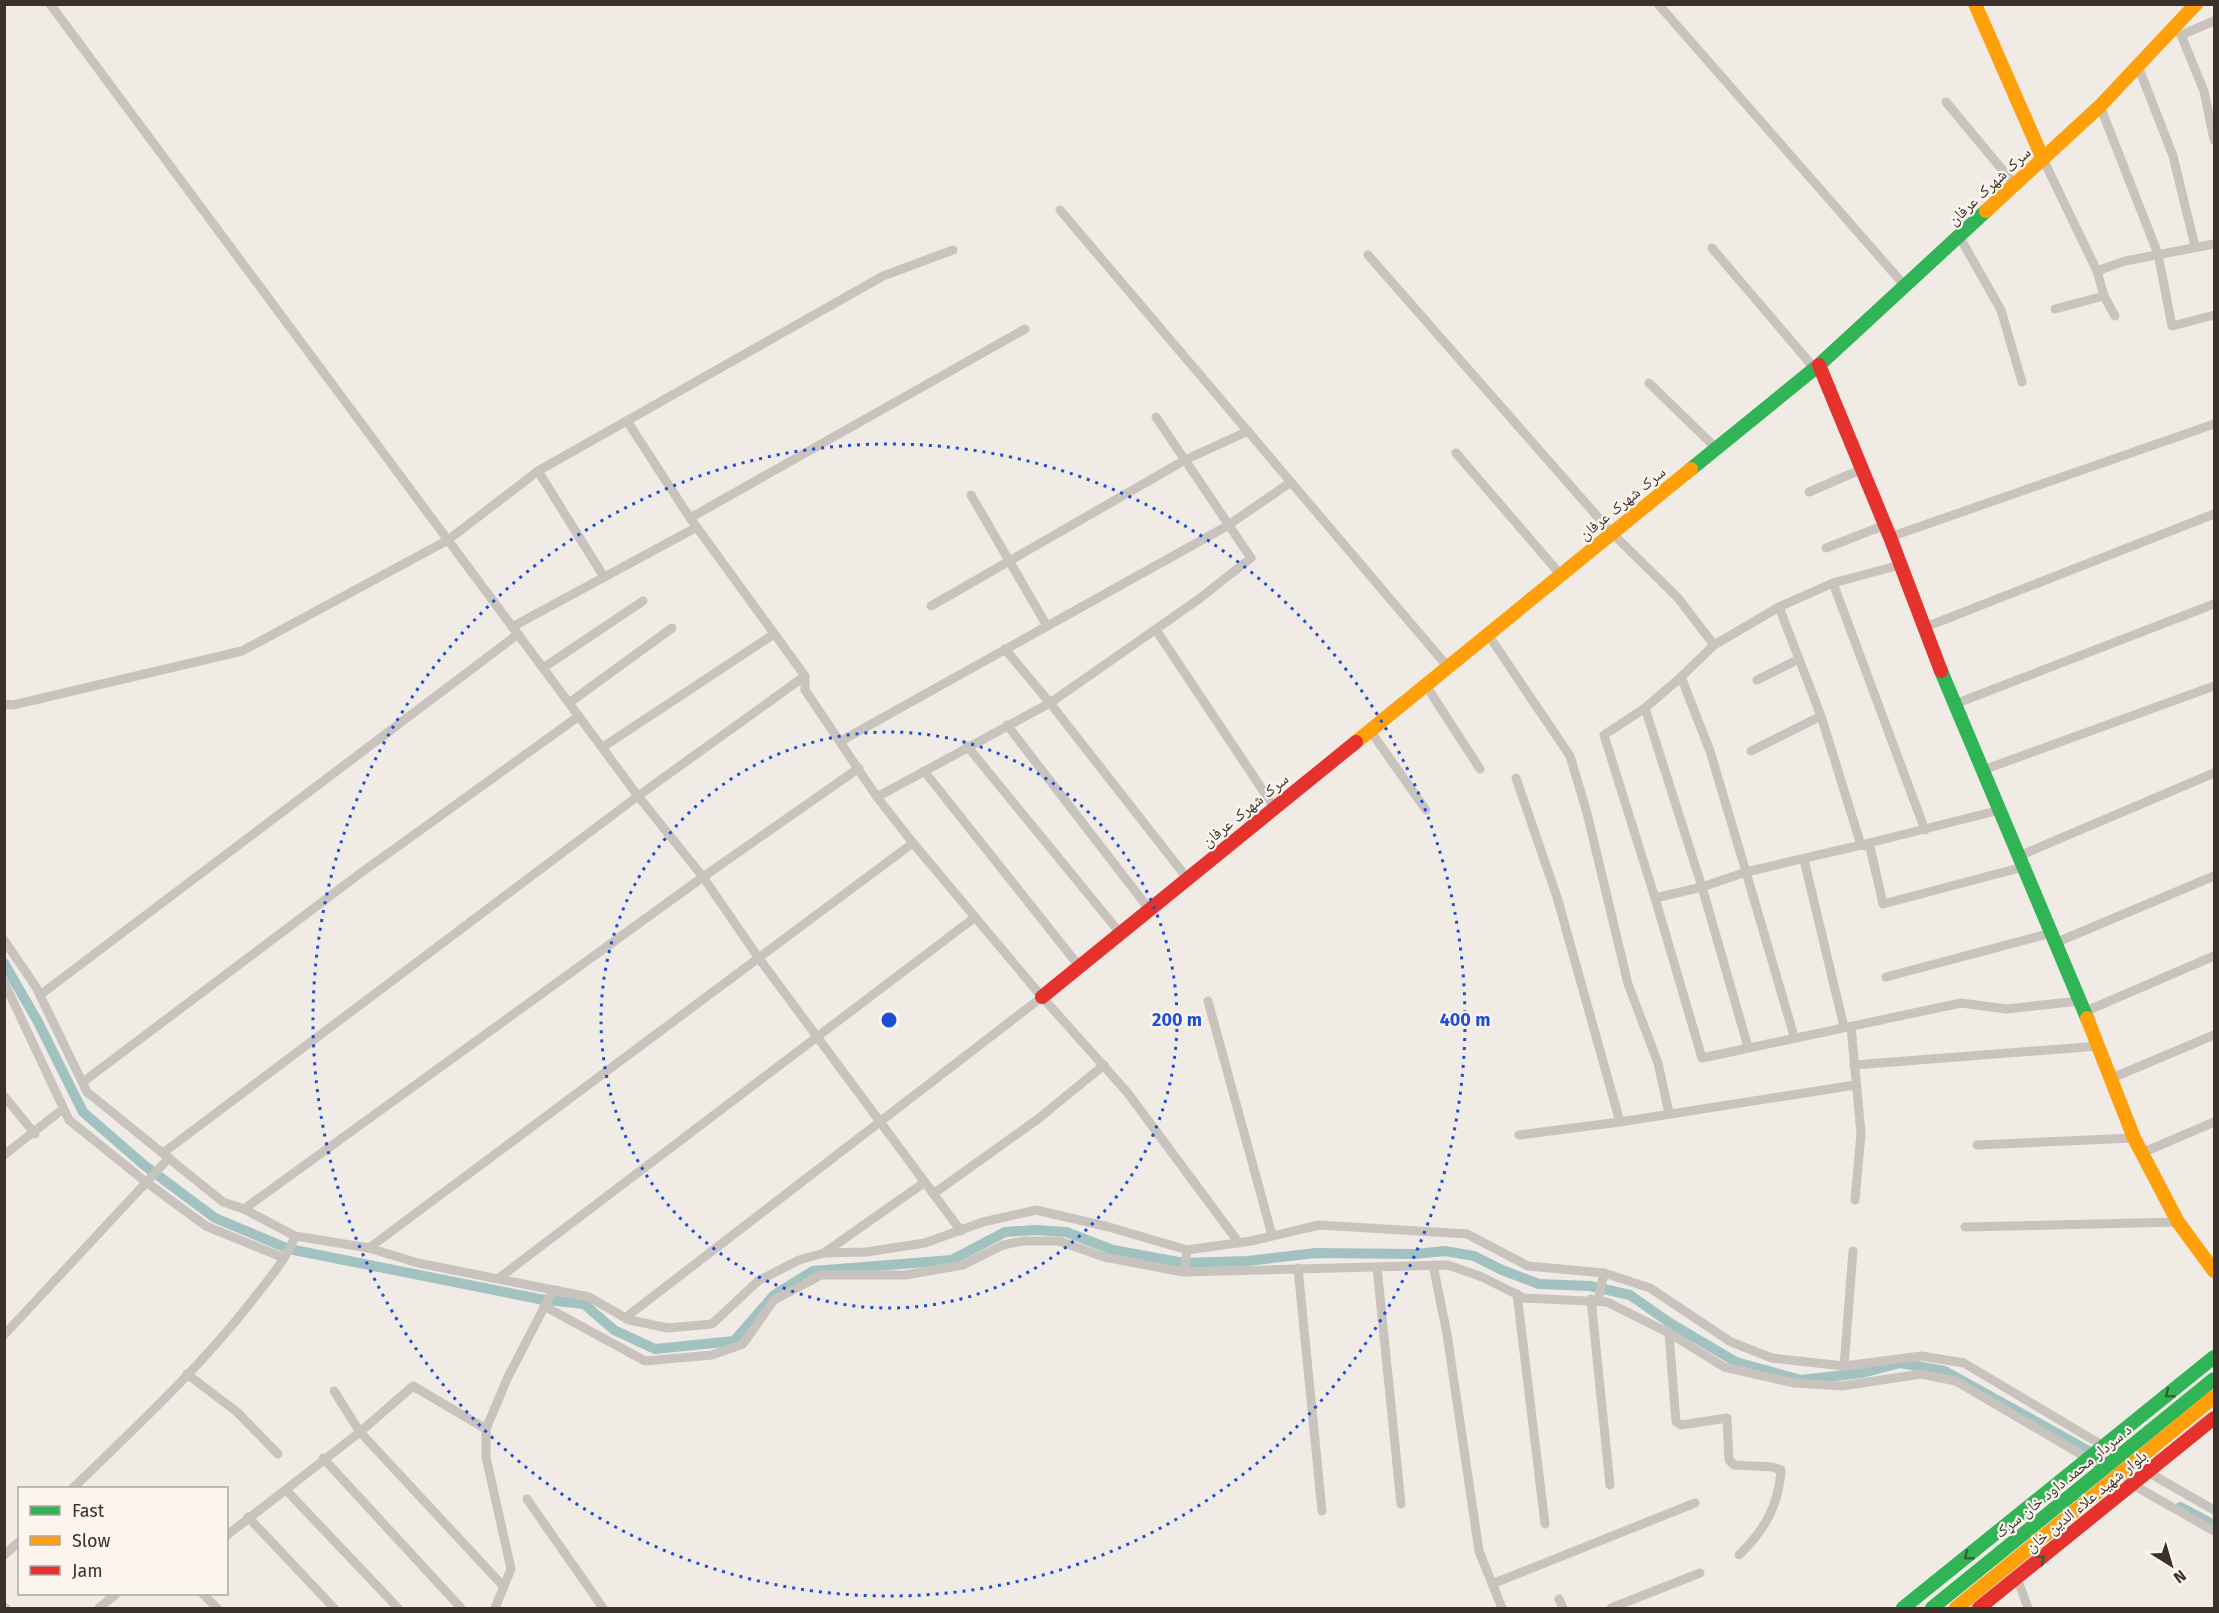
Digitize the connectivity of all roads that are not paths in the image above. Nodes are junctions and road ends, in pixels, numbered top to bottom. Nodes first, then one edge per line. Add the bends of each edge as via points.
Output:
1 (50, 4) edge
2 (1658, 4) edge
3 (1975, 4) edge
4 (2196, 4) edge
5 (2214, 21) edge
6 (2178, 31) junction
7 (2138, 66) junction
8 (2214, 86) edge
9 (2204, 91) junction
10 (1946, 102) dead end
11 (2100, 106) junction
12 (2214, 140) edge
13 (2043, 159) junction
14 (2014, 185) junction
15 (1060, 210) dead end
16 (1959, 236) junction
17 (2214, 244) edge
18 (2196, 246) junction
19 (1712, 248) dead end
20 (953, 250) dead end
21 (2158, 254) junction
22 (1368, 255) dead end
23 (2097, 271) junction
24 (1905, 286) junction
25 (2104, 296) junction
26 (2055, 309) dead end
27 (2214, 315) edge
28 (2115, 316) dead end
29 (1025, 329) dead end
30 (1817, 367) junction
31 (2022, 382) dead end
32 (1649, 383) dead end
33 (1156, 417) dead end
34 (627, 421) junction
35 (2214, 424) edge
36 (1248, 431) junction
37 (1716, 448) junction
38 (1456, 453) dead end
39 (1185, 460) junction
40 (1862, 469) junction
41 (538, 471) junction
42 (1291, 482) junction
43 (1809, 492) dead end
44 (971, 495) dead end
45 (2214, 514) edge
46 (690, 518) junction
47 (1227, 526) junction
48 (697, 527) junction
49 (1887, 531) junction
50 (1611, 532) junction
51 (448, 540) junction
52 (1826, 548) dead end
53 (1009, 561) junction
54 (1900, 565) junction
55 (1560, 574) junction
56 (604, 577) junction
57 (1833, 583) junction
58 (643, 601) dead end
59 (2214, 604) edge
60 (931, 606) dead end
61 (1779, 608) junction
62 (1047, 626) junction
63 (672, 628) dead end
64 (1923, 628) junction
65 (1156, 630) junction
66 (515, 631) junction
67 (1487, 633) junction
68 (774, 634) junction
69 (1714, 645) junction
70 (1005, 649) junction
71 (1799, 659) junction
72 (1447, 666) junction
73 (543, 668) junction
74 (805, 676) junction
75 (1681, 677) junction
76 (1757, 680) dead end
77 (1425, 684) junction
78 (2214, 686) edge
79 (569, 703) junction
80 (1050, 703) junction
81 (4, 704) edge
82 (1955, 704) junction
83 (1645, 708) junction
84 (579, 716) junction
85 (1821, 716) junction
86 (1007, 725) junction
87 (1370, 729) junction
88 (841, 741) junction
89 (967, 746) junction
90 (603, 747) junction
91 (1751, 751) dead end
92 (860, 768) junction
93 (1480, 769) dead end
94 (1983, 770) junction
95 (924, 771) junction
96 (2214, 773) edge
97 (1516, 778) dead end
98 (638, 796) junction
99 (877, 797) junction
100 (1274, 807) junction
101 (1426, 810) dead end
102 (2000, 810) junction
103 (1925, 830) junction
104 (913, 843) junction
105 (1862, 845) junction
106 (1804, 860) junction
107 (2021, 861) junction
108 (1746, 872) junction
109 (2214, 876) edge
110 (703, 877) junction
111 (1187, 878) junction
112 (1702, 887) junction
113 (1655, 898) junction
114 (1149, 909) junction
115 (974, 918) junction
116 (1120, 933) junction
117 (2053, 938) junction
118 (4, 940) edge
119 (2214, 956) edge
120 (758, 957) junction
121 (1079, 966) junction
122 (1886, 977) dead end
123 (4, 982) edge
124 (40, 995) junction
125 (1042, 997) junction
126 (1208, 1001) dead end
127 (2082, 1007) junction
128 (1847, 1027) junction
129 (2214, 1035) edge
130 (816, 1036) junction
131 (1794, 1036) junction
132 (2099, 1046) junction
133 (1748, 1047) junction
134 (1104, 1065) junction
135 (1854, 1065) junction
136 (2112, 1078) junction
137 (83, 1082) junction
138 (1855, 1085) junction
139 (4, 1096) edge
140 (63, 1109) junction
141 (1669, 1113) junction
142 (880, 1122) junction
143 (1620, 1122) junction
144 (2214, 1122) edge
145 (34, 1133) junction
146 (1519, 1135) dead end
147 (2134, 1138) junction
148 (1977, 1145) dead end
149 (2142, 1153) junction
150 (4, 1155) edge
151 (166, 1155) junction
152 (146, 1182) junction
153 (925, 1182) junction
154 (933, 1194) junction
155 (1855, 1200) dead end
156 (244, 1209) junction
157 (2178, 1222) junction
158 (1965, 1227) dead end
159 (961, 1231) junction
160 (1272, 1235) junction
161 (294, 1239) junction
162 (1239, 1243) junction
163 (369, 1248) junction
164 (1187, 1250) junction
165 (1853, 1251) dead end
166 (824, 1253) junction
167 (284, 1258) junction
168 (1433, 1266) junction
169 (1377, 1267) junction
170 (1298, 1268) junction
171 (2214, 1271) edge
172 (1184, 1272) junction
173 (1604, 1273) junction
174 (499, 1278) junction
175 (554, 1293) junction
176 (1517, 1294) junction
177 (1595, 1300) junction
178 (544, 1306) junction
179 (625, 1318) junction
180 (1669, 1333) junction
181 (4, 1335) edge
182 (2214, 1357) edge
183 (1844, 1366) junction
184 (187, 1374) junction
185 (2214, 1379) edge
186 (334, 1391) dead end
187 (2214, 1397) edge
188 (2214, 1418) edge
189 (486, 1429) junction
190 (360, 1432) junction
191 (2105, 1446) junction
192 (278, 1454) dead end
193 (323, 1458) junction
194 (2089, 1459) junction
195 (2127, 1460) junction
196 (2105, 1468) junction
197 (2147, 1473) junction
198 (2118, 1476) junction
199 (1610, 1485) dead end
200 (2132, 1485) junction
201 (74, 1487) edge
202 (286, 1490) junction
203 (527, 1499) dead end
204 (1695, 1503) dead end
205 (1401, 1504) dead end
206 (2214, 1510) edge
207 (1322, 1511) dead end
208 (248, 1517) junction
209 (1545, 1524) dead end
210 (2214, 1531) edge
211 (228, 1534) edge
212 (18, 1543) edge
213 (4, 1555) edge
214 (1739, 1556) dead end
215 (1700, 1573) dead end
216 (2017, 1578) junction
217 (1492, 1584) junction
218 (504, 1587) junction
219 (114, 1595) edge
220 (205, 1595) edge
221 (99, 1608) edge
222 (217, 1608) edge
223 (334, 1608) edge
224 (398, 1608) edge
225 (461, 1608) edge
226 (495, 1608) edge
227 (603, 1608) edge
228 (1502, 1608) edge
229 (1611, 1608) edge
230 (1903, 1608) edge
231 (1932, 1608) edge
232 (1956, 1608) edge
233 (1979, 1608) edge
234 (2028, 1608) edge

1 - 51 street
2 - 24 street
3 - 13 main road
4 - 6 main road, سرک شهرک عرفان
5 - 6 street
6 - 7 main road, سرک شهرک عرفان
6 - 9 street
7 - 11 main road, سرک شهرک عرفان
7 - 18 street via 2173,156
8 - 9 street
9 - 12 street
10 - 14 street
11 - 13 main road, سرک شهرک عرفان
11 - 21 street
13 - 14 main road, سرک شهرک عرفان
13 - 23 street
14 - 16 main road, سرک شهرک عرفان
15 - 36 street
16 - 24 main road, سرک شهرک عرفان
16 - 31 street via 2001,310
17 - 18 street
18 - 21 street
19 - 30 street
20 - 34 street via 883,276
21 - 23 street
21 - 27 street via 2172,326
22 - 50 street
23 - 25 street
24 - 30 main road, سرک شهرک عرفان
25 - 26 street
25 - 28 street
29 - 46 street
30 - 37 main road, سرک شهرک عرفان
30 - 40 main road
32 - 37 street
33 - 39 street
34 - 41 street
34 - 46 street
35 - 49 street
36 - 39 street
36 - 42 street
37 - 50 main road, سرک شهرک عرفان
38 - 55 street
39 - 47 street
39 - 53 street
40 - 43 street
40 - 49 main road
41 - 51 street
41 - 56 street
42 - 47 street
42 - 72 street
44 - 53 street
45 - 64 street
46 - 48 street
47 - 62 street
47 - 65 street via 1251,558
48 - 56 street
48 - 68 street
49 - 52 street
49 - 54 main road
50 - 55 main road, سرک شهرک عرفان
50 - 69 street via 1678,598
51 - 66 street
51 - 81 street via 242,651
53 - 60 street
53 - 62 street
54 - 57 street
54 - 64 main road
55 - 67 main road, سرک شهرک عرفان
56 - 66 street
57 - 61 street
57 - 103 street
58 - 73 street
59 - 82 street
61 - 69 street
61 - 71 street
62 - 70 street
63 - 79 street
64 - 82 main road
65 - 80 street
65 - 100 street
66 - 73 street
66 - 124 street
67 - 72 main road, سرک شهرک عرفان
67 - 141 street via 1570,756 1628,984 1658,1064
68 - 74 street
68 - 90 street
69 - 75 street
70 - 80 street
70 - 88 street
71 - 76 street
71 - 85 street
72 - 77 main road, سرک شهرک عرفان
73 - 79 street
74 - 88 street via 805,690
74 - 98 street
75 - 83 street
75 - 108 street via 1710,750
77 - 87 main road, سرک شهرک عرفان
77 - 93 street
78 - 94 street
79 - 84 street
80 - 86 street
80 - 111 street
82 - 94 main road
83 - 112 street
83 - 113 street via 1604,735
84 - 90 street
84 - 137 street via 358,875
85 - 91 street
85 - 105 street
86 - 89 street
86 - 114 street
87 - 100 main road, سرک شهرک عرفان
87 - 101 street
88 - 92 street
89 - 95 street
89 - 116 street
90 - 98 street
92 - 99 street
92 - 110 street
94 - 102 main road
95 - 99 street
95 - 121 street
96 - 107 street
97 - 143 street via 1557,897
98 - 110 street
98 - 151 street
99 - 104 street
100 - 111 main road, سرک شهرک عرفان
102 - 103 street
102 - 107 main road
103 - 105 street
104 - 115 street
104 - 120 street
105 - 106 street
105 - 107 street via 1870,847 1883,904
106 - 108 street
106 - 128 street
107 - 117 main road
108 - 112 street
108 - 131 street
109 - 117 street
110 - 120 street
110 - 156 street
111 - 114 main road, سرک شهرک عرفان
112 - 113 street
112 - 133 street
113 - 133 street via 1702,1058
114 - 116 main road, سرک شهرک عرفان
115 - 125 street
115 - 130 street
116 - 121 main road, سرک شهرک عرفان
117 - 122 street
117 - 127 main road
118 - 124 street
119 - 127 street
120 - 130 street
120 - 163 street
121 - 125 main road, سرک شهرک عرفان
123 - 140 street
124 - 137 street
125 - 134 street
125 - 142 street
126 - 160 street
127 - 128 street via 2007,1009 1961,1003
127 - 132 main road
128 - 131 street
128 - 135 street
129 - 136 street
130 - 142 street
130 - 174 street
131 - 133 street
132 - 135 street
132 - 136 main road
134 - 154 street via 1038,1119
134 - 162 street
135 - 138 street
136 - 147 main road
137 - 151 street via 87,1092
138 - 141 street
138 - 155 street via 1861,1133
139 - 145 street
140 - 145 street
140 - 152 street via 69,1120
141 - 143 street
142 - 153 street
142 - 179 street
143 - 146 street
144 - 149 street
145 - 150 street
147 - 148 street
147 - 149 main road
149 - 157 main road
151 - 152 street
151 - 156 street via 223,1202
152 - 167 street via 206,1226
152 - 181 street
153 - 154 street
153 - 166 street
154 - 159 street
156 - 161 street
157 - 158 street
157 - 171 main road
159 - 164 street via 1036,1210
159 - 166 street via 925,1243 866,1252
160 - 162 street
160 - 173 street via 1319,1225 1467,1234 1528,1266
161 - 163 street
161 - 167 street
162 - 164 street
163 - 174 street via 418,1263
164 - 172 street
165 - 183 street
166 - 179 street via 799,1260 758,1281 712,1324 668,1328
167 - 184 street via 235,1323
168 - 169 street
168 - 176 street via 1449,1265
168 - 217 street via 1448,1334 1479,1551
169 - 170 street
169 - 205 street
170 - 172 street
170 - 207 street
172 - 178 street via 1104,1257 1059,1241 1023,1241 1003,1245 963,1265 905,1275 821,1275 774,1300 743,1344 712,1355 645,1361
173 - 177 street
173 - 183 street via 1650,1288 1731,1342 1772,1358
174 - 175 street
175 - 178 street
175 - 179 street via 589,1297
176 - 177 street via 1524,1298
176 - 209 street
177 - 180 street via 1607,1302
177 - 199 street
178 - 189 street
180 - 194 street via 1724,1367 1794,1383 1842,1386 1921,1374 1956,1381
180 - 214 street via 1676,1422 1681,1425 1727,1418 1729,1460 1734,1465 1781,1470 1780,1491 1770,1517
182 -> 191 main road, بلوار شهید علاء الدین خان
183 - 191 street via 1921,1356 1964,1363
184 - 192 street via 237,1412
184 - 201 street
185 - 195 main road, د سردار محمد داود خان سړک
186 - 190 street
187 - 195 main road, د سردار محمد داود خان سړک
188 - 197 main road, بلوار شهید علاء الدین خان
189 - 190 street via 413,1386
189 - 218 street via 486,1457 511,1569
190 - 193 street
190 - 218 street
191 - 194 main road, بلوار شهید علاء الدین خان
191 - 195 street
193 - 202 street
193 - 225 street
194 - 196 street
194 -> 230 main road, بلوار شهید علاء الدین خان
195 - 196 main road, د سردار محمد داود خان سړک
195 - 197 street
195 - 198 main road, د سردار محمد داود خان سړک
196 - 198 street
196 - 231 main road, د سردار محمد داود خان سړک
197 - 200 main road, بلوار شهید علاء الدین خان
197 - 206 street
198 - 200 street
198 - 232 main road, د سردار محمد داود خان سړک
200 - 210 street
216 -> 200 main road, بلوار شهید علاء الدین خان
202 - 208 street
202 - 224 street
203 - 227 street
204 - 217 street
208 - 211 street
208 - 223 street
212 - 213 street
215 - 229 street
216 - 233 main road, بلوار شهید علاء الدین خان
216 - 234 street
217 - 228 street
218 - 226 street
219 - 221 street
220 - 222 street

